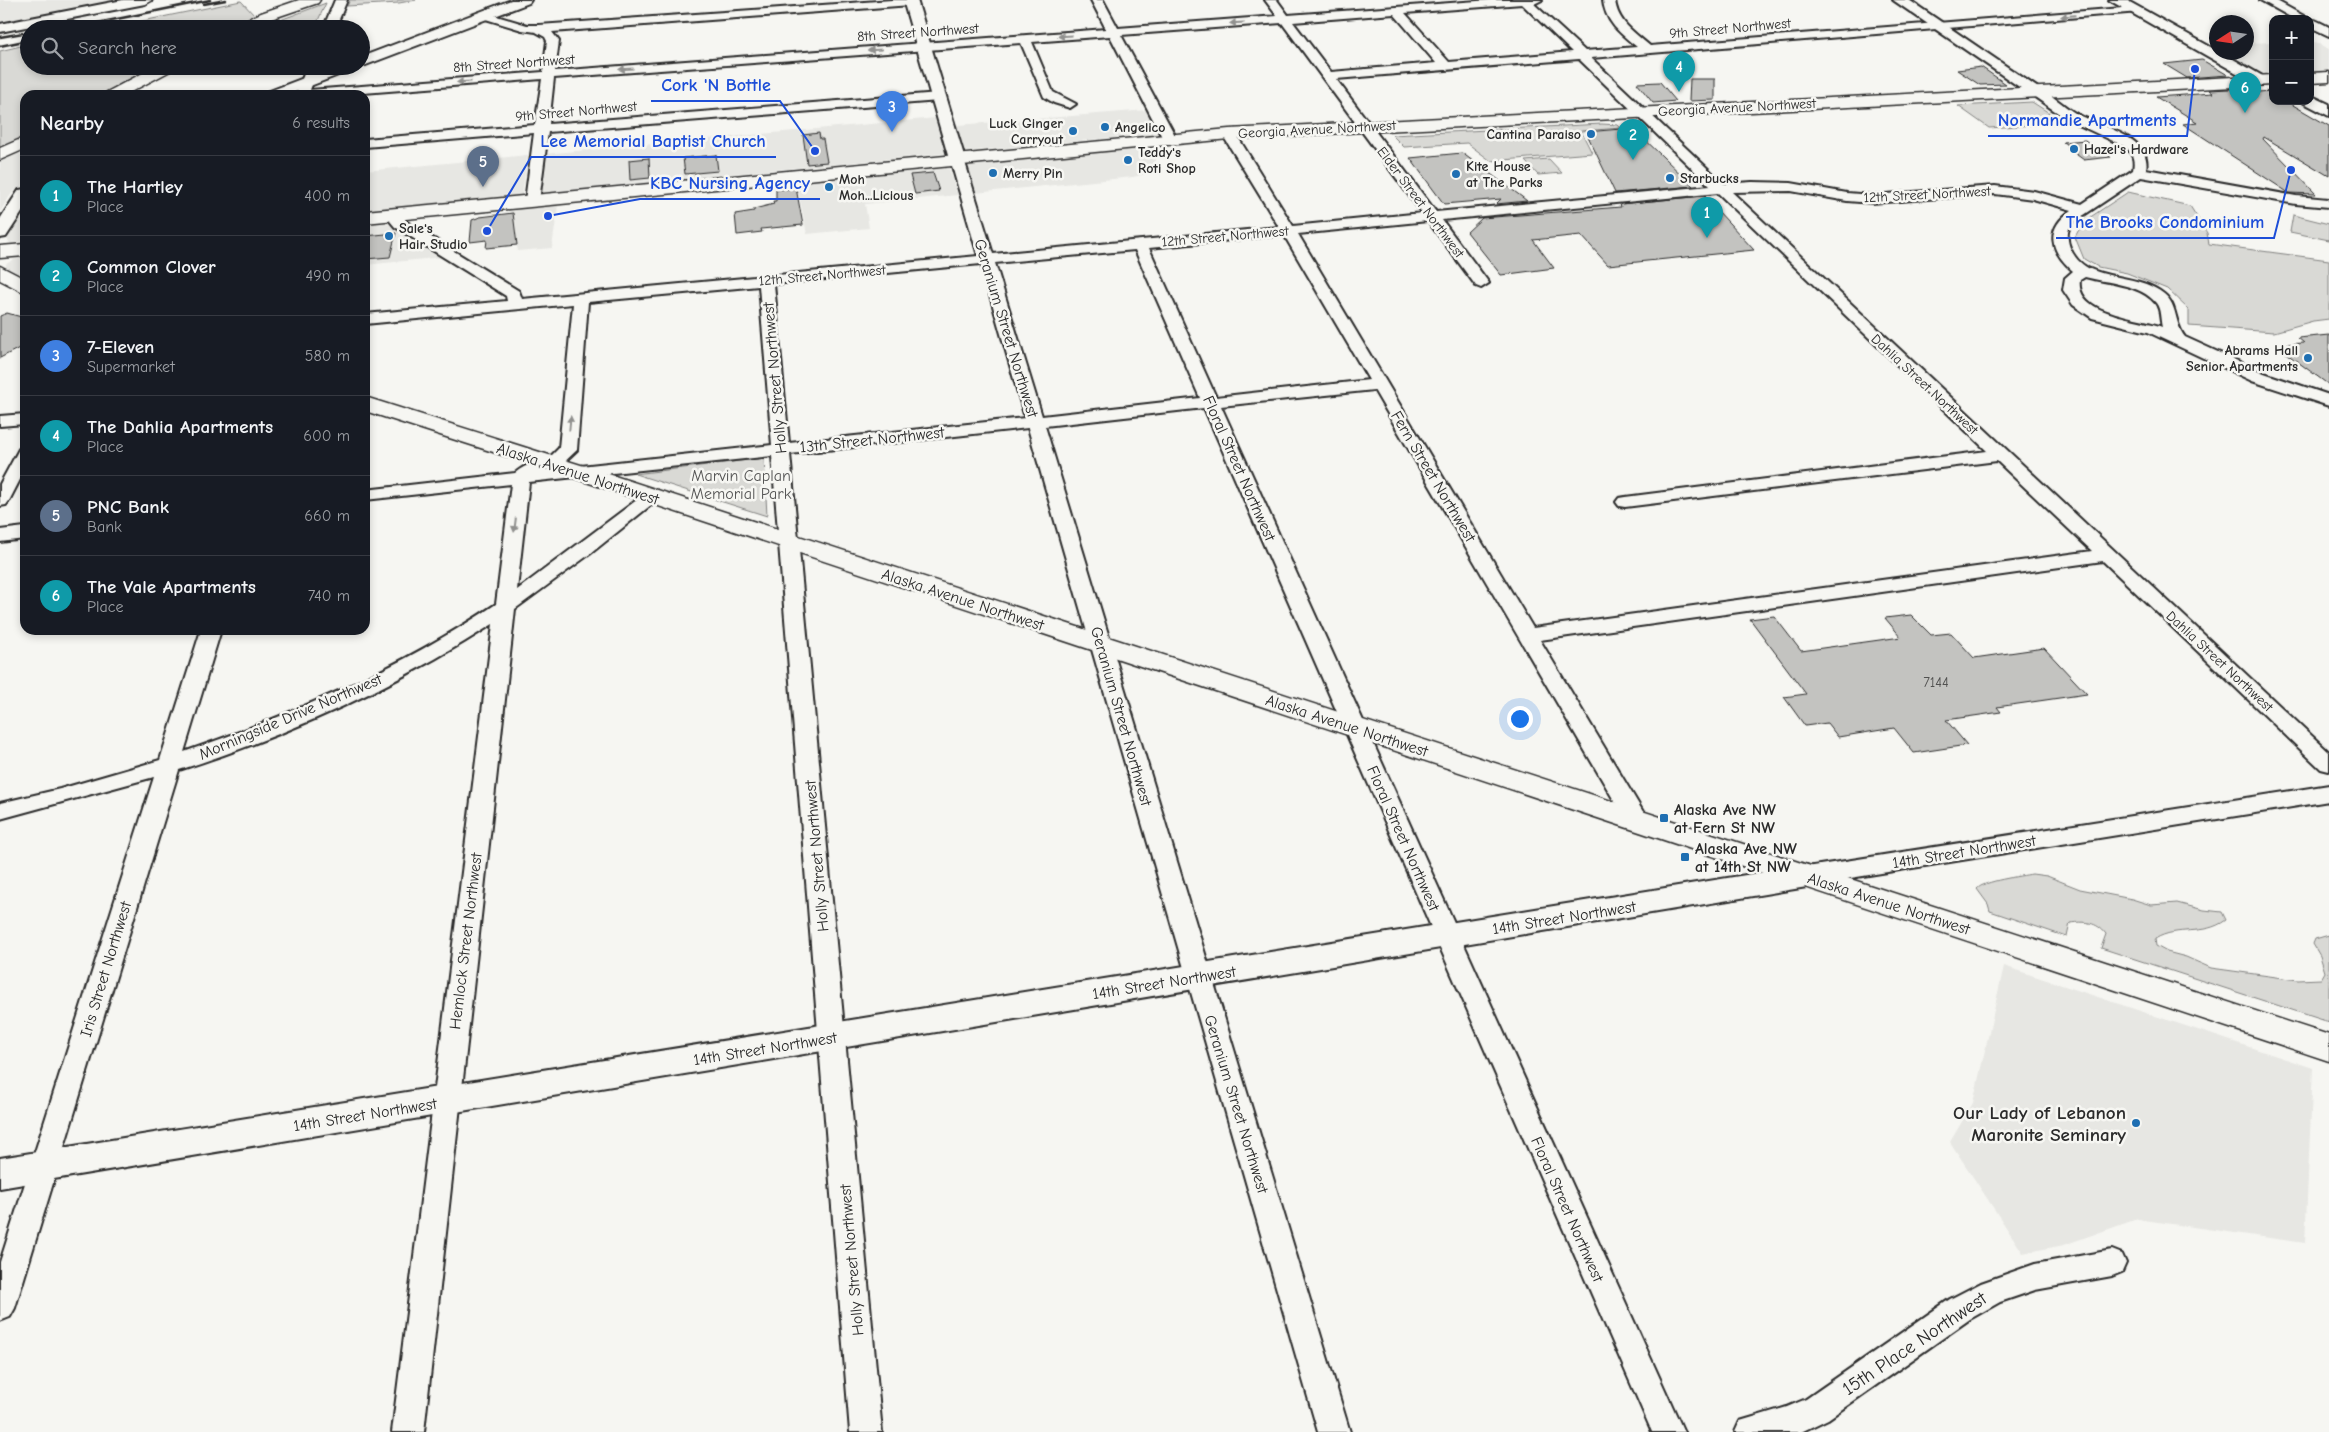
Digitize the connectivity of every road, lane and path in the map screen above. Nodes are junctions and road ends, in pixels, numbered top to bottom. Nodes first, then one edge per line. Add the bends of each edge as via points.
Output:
1 (145, 0) edge
2 (313, 0) edge
3 (341, 0) edge
4 (524, 0) edge
5 (1097, 0) edge
6 (1271, 0) edge
7 (1528, 0) edge
8 (1609, 0) edge
9 (1900, 0) edge
10 (2116, 0) edge
11 (2266, 0) edge
12 (910, 1) edge
13 (2134, 10) junction
14 (1397, 11) junction
15 (2296, 15) edge
16 (483, 16) junction
17 (1285, 19) junction
18 (41, 20) edge
19 (261, 20) edge
20 (333, 20) edge
21 (20, 24) edge
22 (2314, 24) edge
23 (1940, 26) junction
24 (0, 28) edge
25 (539, 29) junction
26 (1114, 32) junction
27 (2329, 32) edge
28 (1025, 39) junction
29 (924, 46) junction
30 (1648, 50) junction
31 (1583, 55) junction
32 (370, 59) edge
33 (1446, 66) junction
34 (151, 75) edge
35 (310, 75) edge
36 (332, 75) edge
37 (548, 75) junction
38 (1328, 76) junction
39 (2329, 77) edge
40 (2314, 78) edge
41 (2269, 81) edge
42 (122, 90) edge
43 (304, 90) edge
44 (2036, 92) junction
45 (939, 97) junction
46 (2314, 102) edge
47 (1070, 104) dead end
48 (2329, 111) edge
49 (1642, 112) junction
50 (1365, 126) junction
51 (541, 129) junction
52 (1229, 134) junction
53 (1170, 139) junction
54 (370, 143) edge
55 (20, 145) edge
56 (0, 155) edge
57 (957, 159) junction
58 (2139, 172) junction
59 (1721, 189) junction
60 (532, 201) junction
61 (20, 202) edge
62 (2329, 203) edge
63 (2084, 209) junction
64 (399, 214) junction
65 (370, 217) edge
66 (1432, 217) junction
67 (1288, 230) junction
68 (0, 234) edge
69 (1140, 244) junction
70 (20, 250) edge
71 (0, 252) edge
72 (987, 259) junction
73 (0, 272) edge
74 (2084, 272) junction
75 (766, 280) junction
76 (1481, 283) dead end
77 (20, 284) edge
78 (0, 287) edge
79 (20, 290) edge
80 (582, 298) junction
81 (515, 304) junction
82 (370, 318) edge
83 (2170, 323) junction
84 (2137, 326) junction
85 (2179, 340) junction
86 (1379, 384) junction
87 (2329, 401) edge
88 (1210, 402) junction
89 (370, 406) edge
90 (20, 419) edge
91 (0, 421) edge
92 (1035, 421) junction
93 (781, 449) junction
94 (2001, 454) junction
95 (20, 462) edge
96 (557, 465) junction
97 (521, 477) junction
98 (370, 494) edge
99 (652, 497) junction
100 (0, 501) edge
101 (1625, 502) dead end
102 (20, 534) edge
103 (0, 536) edge
104 (789, 542) junction
105 (2108, 555) junction
106 (504, 607) junction
107 (209, 635) edge
108 (1528, 635) junction
109 (1101, 644) junction
110 (1355, 728) junction
111 (2329, 764) edge
112 (168, 765) junction
113 (2329, 793) edge
114 (0, 811) edge
115 (1637, 820) junction
116 (1807, 876) junction
117 (1448, 936) junction
118 (1199, 977) junction
119 (832, 1038) junction
120 (2329, 1048) edge
121 (446, 1100) junction
122 (44, 1166) junction
123 (0, 1173) edge
124 (2112, 1263) dead end
125 (0, 1308) edge
126 (408, 1432) edge
127 (866, 1432) edge
128 (1334, 1432) edge
129 (1668, 1432) edge
130 (1751, 1432) edge

1 - 18 street
2 - 19 main road
3 - 20 street
4 - 16 street
5 - 26 street
6 - 17 street, Elder Street Northwest
7 - 14 street, 8th Street Northwest
7 - 31 street, Dahlia Street Northwest
8 - 30 street via 1613,18
9 - 23 street
10 - 13 street
11 - 15 street
12 - 25 street
12 - 29 street, Geranium Street Northwest
13 -> 23 street, 9th Street Northwest
13 - 41 street
14 - 17 street, 8th Street Northwest
14 - 33 street
16 - 25 street
16 - 32 street
17 -> 26 street, 8th Street Northwest
17 - 38 street, Elder Street Northwest
21 - 24 street
22 - 27 street
23 - 30 street, 9th Street Northwest
23 - 44 street
25 - 37 street via 550,35 553,41
26 -> 28 street, 8th Street Northwest
26 - 53 street
28 - 29 street, 8th Street Northwest
28 - 47 street via 1048,94
29 -> 37 street, 8th Street Northwest
29 - 45 street, Geranium Street Northwest
30 - 31 street, 9th Street Northwest
31 - 33 street, 9th Street Northwest
31 - 49 street, Dahlia Street Northwest
33 - 38 street, 9th Street Northwest
34 - 42 main road
35 - 43 street
36 - 43 street
37 -> 43 street, 8th Street Northwest
37 - 51 street
38 - 50 street, Elder Street Northwest
39 - 40 main road
41 - 44 main road, Georgia Avenue Northwest
44 - 49 main road, Georgia Avenue Northwest
44 - 58 street via 2079,121 2128,143 2141,158
45 - 51 street, 9th Street Northwest
45 - 57 street, Geranium Street Northwest
46 - 48 street
49 - 50 main road, Georgia Avenue Northwest
49 - 59 street, Dahlia Street Northwest
50 - 52 main road, Georgia Avenue Northwest
50 - 66 street, Elder Street Northwest
51 - 54 street, 9th Street Northwest
51 - 60 street
52 - 53 main road, Georgia Avenue Northwest
52 - 67 street, Fern Street Northwest
53 - 57 main road, Georgia Avenue Northwest
55 - 56 main road
57 - 60 main road, Georgia Avenue Northwest
57 - 72 street, Geranium Street Northwest
58 - 62 street
58 - 63 street
59 - 63 street, 12th Street Northwest via 1782,186 1872,199 1995,190 2034,195
59 - 66 street, 12th Street Northwest
59 - 94 street, Dahlia Street Northwest
60 - 64 main road, Georgia Avenue Northwest
61 - 68 street
63 - 74 street via 2064,224 2060,237 2066,253
64 - 65 main road, Georgia Avenue Northwest
64 - 81 street via 397,221 400,224 514,294
66 - 67 street, 12th Street Northwest
66 - 76 street, Elder Street Northwest
67 - 69 street, 12th Street Northwest
67 - 86 street, Fern Street Northwest
69 - 72 street, 12th Street Northwest
69 - 88 street, Floral Street Northwest
70 - 71 main road
72 - 75 street, 12th Street Northwest
72 - 92 street, Geranium Street Northwest
73 - 77 main road
74 - 83 street via 2145,288 2167,307
74 - 84 street via 2073,278 2071,290 2078,302 2098,315
75 - 80 street, 12th Street Northwest
75 - 93 street, Holly Street Northwest
78 - 79 main road
80 - 81 street, 12th Street Northwest
96 -> 80 street via 568,450
81 - 82 street, 12th Street Northwest
83 - 84 street via 2156,327
83 - 85 street
84 - 85 street via 2154,329
85 - 87 street via 2258,377
86 - 88 street, 13th Street Northwest
86 - 108 street, Fern Street Northwest
88 - 92 street, 13th Street Northwest
88 - 110 street, Floral Street Northwest
89 - 96 main road, Alaska Avenue Northwest
90 - 91 street
92 - 93 street, 13th Street Northwest
92 - 109 street, Geranium Street Northwest
93 - 96 street, 13th Street Northwest
93 - 104 street, Holly Street Northwest
94 - 101 street
94 - 105 street, Dahlia Street Northwest
95 - 100 street
96 - 97 street, 13th Street Northwest
96 - 97 street
96 - 99 main road, Alaska Avenue Northwest
97 - 98 street, 13th Street Northwest
97 -> 106 street, Hemlock Street Northwest
99 - 104 main road, Alaska Avenue Northwest
99 - 106 street, Morningside Drive Northwest
102 - 103 street
104 - 109 main road, Alaska Avenue Northwest
104 - 119 street, Holly Street Northwest
105 - 108 street
105 - 111 street, Dahlia Street Northwest
106 - 112 street, Morningside Drive Northwest via 438,648 359,689 286,721
106 - 121 street, Hemlock Street Northwest
107 - 112 street, Iris Street Northwest
108 - 115 street, Fern Street Northwest
109 - 110 main road, Alaska Avenue Northwest
109 - 118 street, Geranium Street Northwest
110 - 115 main road, Alaska Avenue Northwest
110 - 117 street, Floral Street Northwest
112 - 114 street, Morningside Drive Northwest
112 - 122 street, Iris Street Northwest
113 - 116 street, 14th Street Northwest
115 - 116 main road, Alaska Avenue Northwest
116 - 117 street, 14th Street Northwest
116 - 120 main road, Alaska Avenue Northwest
117 - 118 street, 14th Street Northwest
117 - 129 street, Floral Street Northwest
118 - 119 street, 14th Street Northwest
118 - 128 street, Geranium Street Northwest
119 - 121 street, 14th Street Northwest
119 - 127 street, Holly Street Northwest
121 - 122 street, 14th Street Northwest
121 - 126 street, Hemlock Street Northwest
122 - 123 street, 14th Street Northwest
122 - 125 street, Iris Street Northwest
124 - 130 street, 15th Place Northwest via 2034,1277 1992,1292 1960,1308 1817,1409

